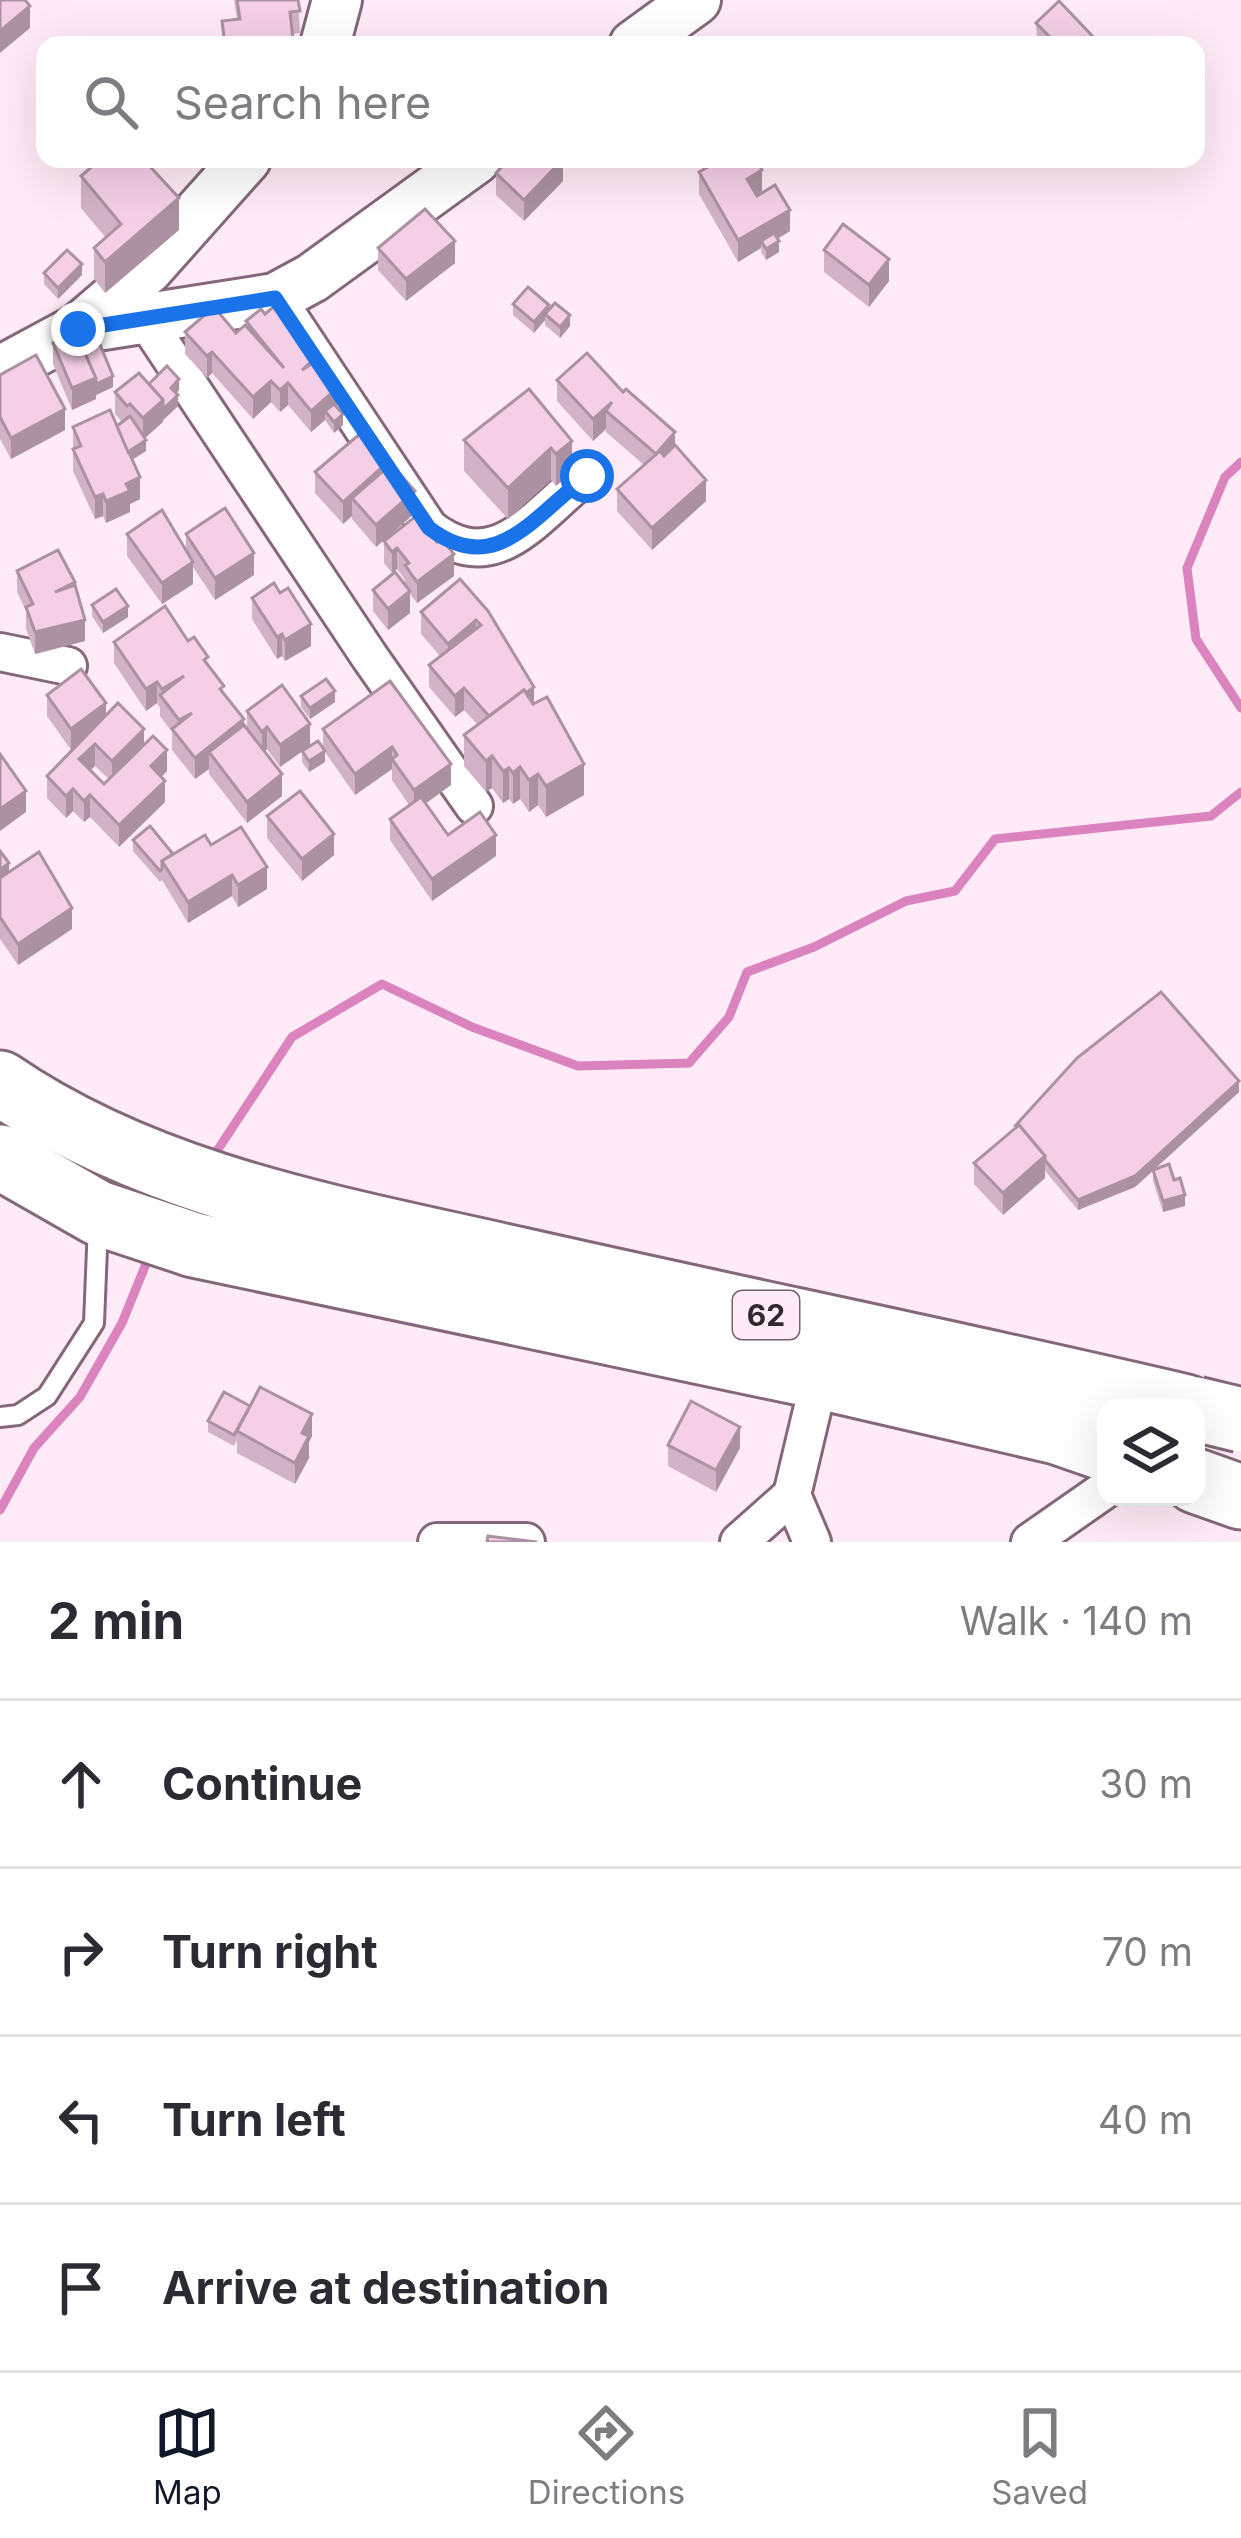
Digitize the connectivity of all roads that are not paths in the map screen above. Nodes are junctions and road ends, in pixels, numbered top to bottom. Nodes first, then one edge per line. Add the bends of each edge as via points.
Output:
1 (338, 0) edge
2 (696, 0) edge
3 (328, 36) edge
4 (646, 36) edge
5 (238, 168) edge
6 (464, 168) edge
7 (275, 298) junction
8 (145, 319) junction
9 (78, 329) junction
10 (0, 371) edge
11 (587, 476) dead end
12 (0, 652) edge
13 (68, 666) dead end
14 (474, 806) dead end
15 (0, 1083) edge
16 (0, 1156) edge
17 (98, 1214) junction
18 (412, 1262) junction
19 (820, 1377) junction
20 (1147, 1398) edge
21 (1241, 1398) edge
22 (1205, 1411) edge
23 (0, 1417) edge
24 (1241, 1420) edge
25 (1205, 1422) edge
26 (1082, 1441) edge
27 (1205, 1484) edge
28 (791, 1495) junction
29 (1097, 1496) edge
30 (1241, 1497) edge
31 (436, 1542) edge
32 (526, 1542) edge
33 (740, 1542) edge
34 (812, 1542) edge
35 (1030, 1542) edge

1 - 3 street
2 - 4 street
5 - 9 street via 148,269
6 - 7 street
7 - 8 street
7 - 11 street via 429,528 446,541 498,546
8 - 9 street
8 - 14 street
9 - 10 street
12 - 13 street
15 - 18 highway, 62 via 122,1152 274,1202
16 - 17 highway, 62
17 - 18 highway, 62 via 293,1268
17 - 23 lane via 94,1323 47,1396
18 - 19 highway, 62
18 - 20 highway, 62
19 - 26 highway, 62
19 - 28 street
21 - 25 street
22 - 24 highway, bridge
27 - 30 highway
28 - 33 street
28 - 34 street
29 - 35 street
31 - 32 street

